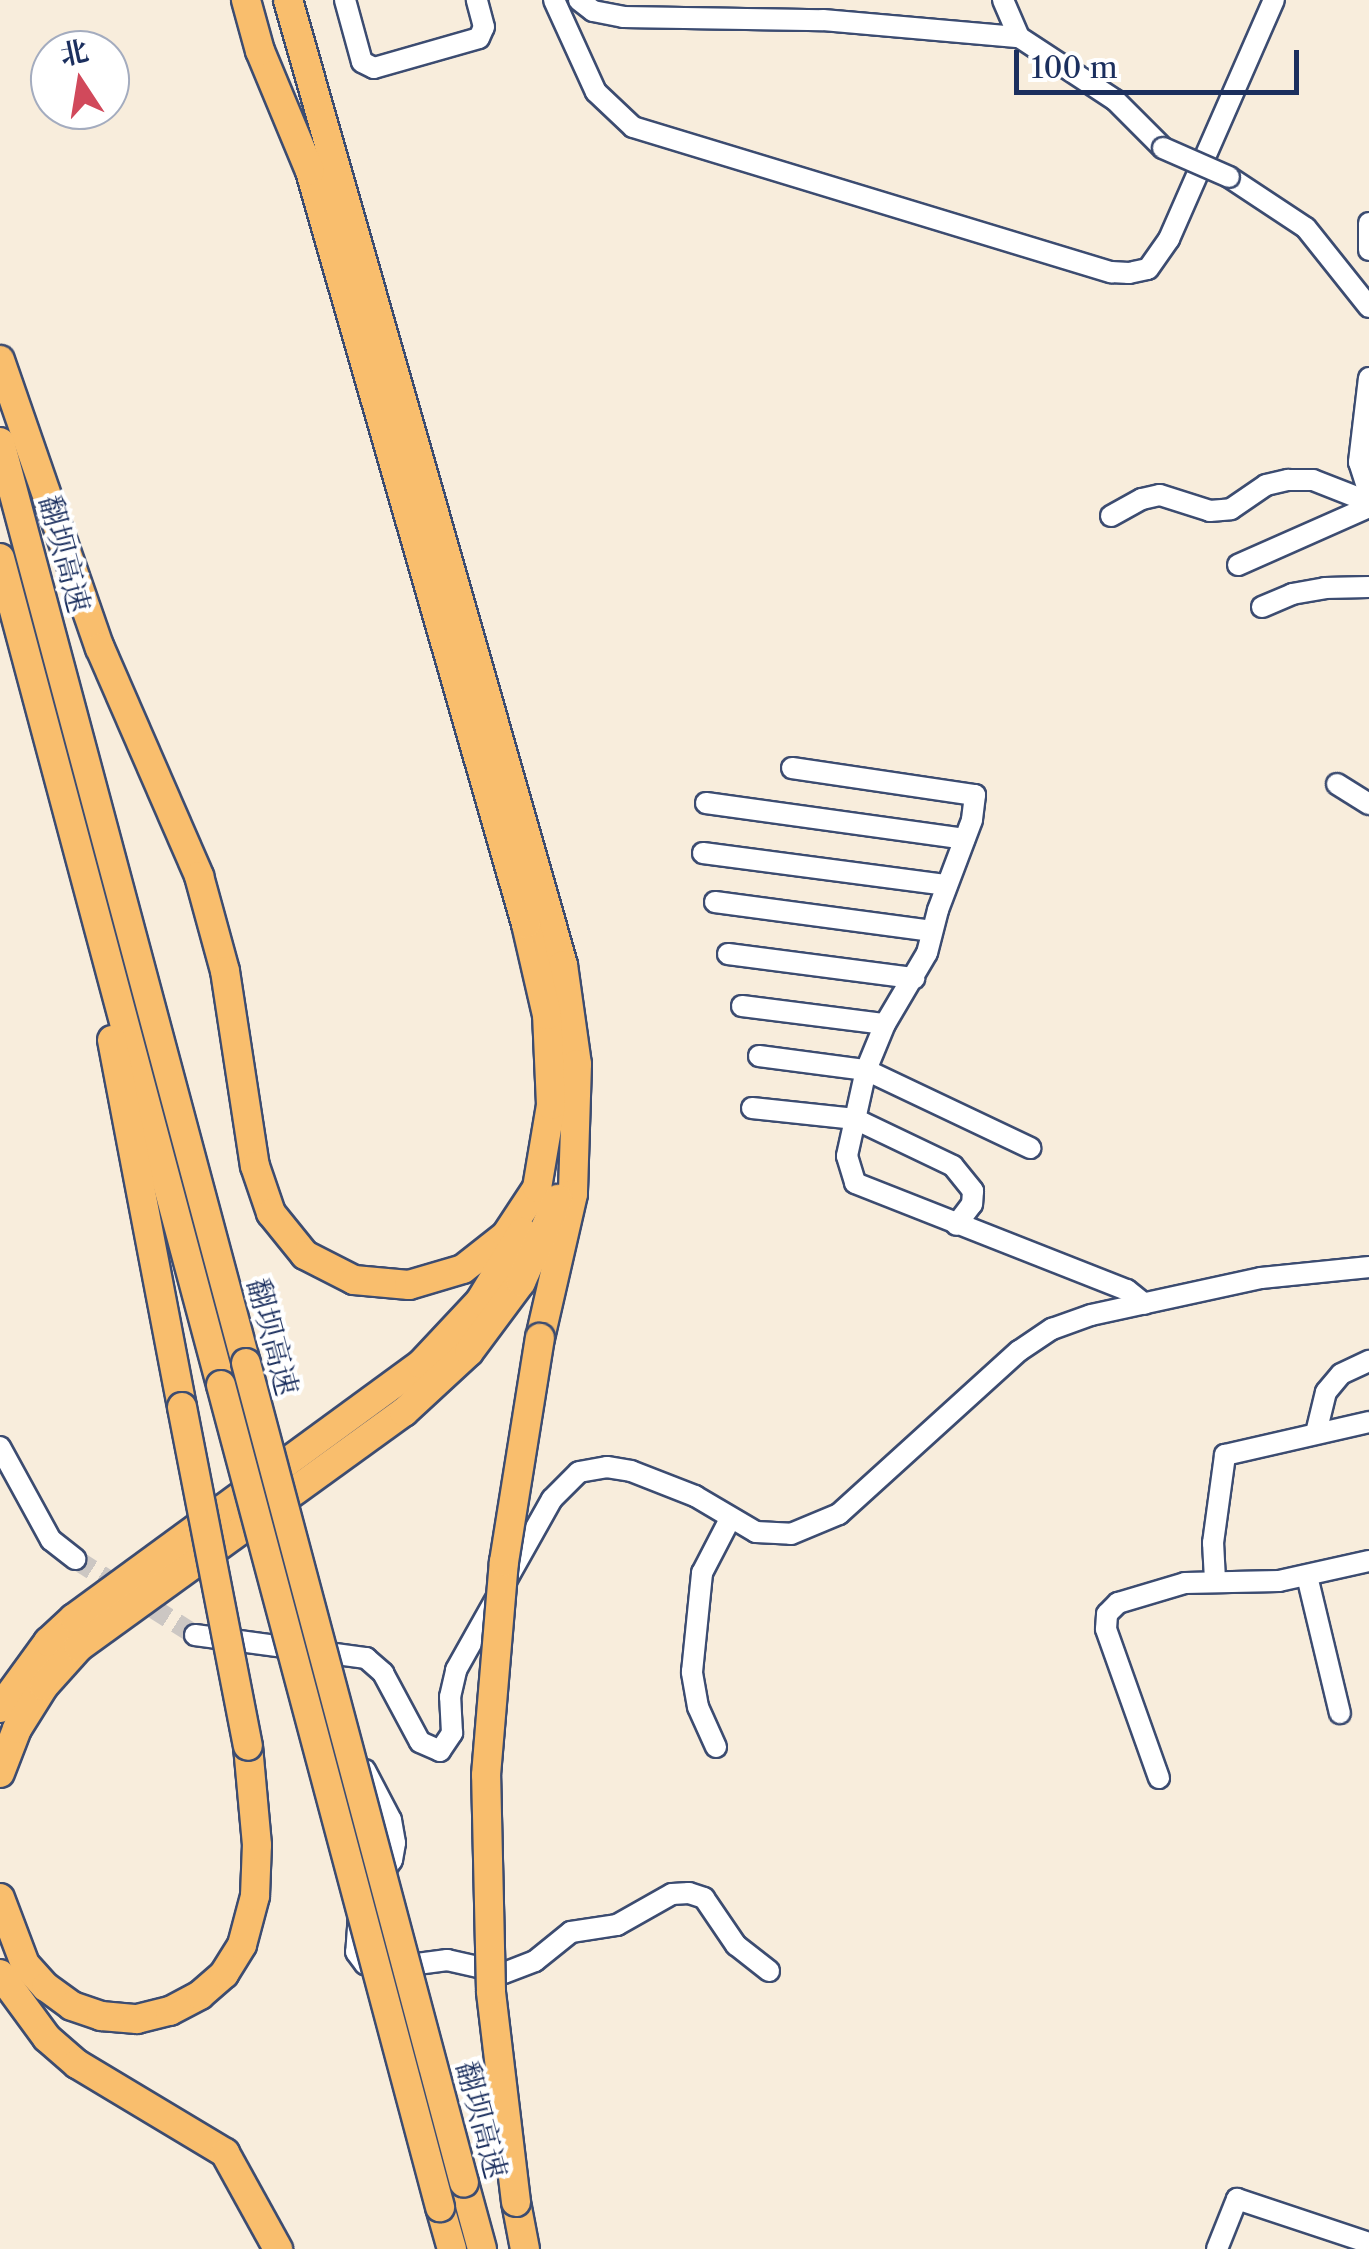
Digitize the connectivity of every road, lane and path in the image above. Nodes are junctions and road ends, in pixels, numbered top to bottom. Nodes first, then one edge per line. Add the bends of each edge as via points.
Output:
1 (246, 0) edge
2 (288, 0) edge
3 (346, 0) edge
4 (477, 0) edge
5 (554, 0) edge
6 (579, 0) edge
7 (1004, 0) edge
8 (1274, 0) edge
9 (1018, 37) junction
10 (1369, 223) edge
11 (1369, 250) edge
12 (1369, 307) edge
13 (0, 360) edge
14 (1369, 378) edge
15 (0, 442) edge
16 (1369, 493) edge
17 (1369, 504) edge
18 (1111, 516) dead end
19 (0, 558) edge
20 (1238, 565) dead end
21 (1369, 587) edge
22 (1262, 607) dead end
23 (792, 768) dead end
24 (1337, 784) dead end
25 (706, 803) dead end
26 (1369, 804) edge
27 (67, 808) junction
28 (965, 839) junction
29 (702, 853) dead end
30 (947, 886) junction
31 (715, 902) dead end
32 (932, 931) junction
33 (728, 954) dead end
34 (914, 978) junction
35 (742, 1006) dead end
36 (885, 1024) junction
37 (759, 1056) dead end
38 (866, 1070) junction
39 (752, 1108) dead end
40 (576, 1112) junction
41 (855, 1119) junction
42 (1030, 1148) dead end
43 (537, 1188) junction
44 (956, 1225) junction
45 (1369, 1266) edge
46 (1144, 1304) junction
47 (1369, 1361) edge
48 (1369, 1422) edge
49 (1316, 1433) junction
50 (0, 1447) edge
51 (730, 1519) junction
52 (76, 1558) tunnel mouth
53 (1369, 1561) edge
54 (1307, 1576) junction
55 (1215, 1580) junction
56 (195, 1635) tunnel mouth
57 (342, 1651) junction
58 (0, 1708) edge
59 (1340, 1713) dead end
60 (716, 1747) dead end
61 (0, 1773) edge
62 (1159, 1778) dead end
63 (0, 1898) edge
64 (768, 1972) dead end
65 (0, 1974) edge
66 (1369, 2243) edge
67 (278, 2249) edge
68 (452, 2249) edge
69 (482, 2249) edge
70 (525, 2249) edge
71 (1217, 2249) edge

1 - 43 highway via 310,171 538,970 552,1060 547,1146
2 - 40 highway via 563,966 577,1064
3 - 4 street via 362,62 374,68 480,38
5 - 8 street via 596,92 633,127 1128,274 1148,269 1169,240
6 - 9 street via 593,12 623,17 823,20
7 - 9 street
9 - 12 street, bridge via 1114,100 1163,148 1229,177 1306,228
10 - 11 street
13 - 43 highway via 100,648 199,876 226,971 250,1142 271,1213 305,1255 328,1270 354,1280 408,1285 437,1280 486,1253
14 - 16 street via 1359,462
15 - 69 highway, 翻坝高速, bridge
17 - 18 street via 1313,480 1288,480 1232,509 1210,511 1160,495
17 - 20 street
19 - 27 highway, 翻坝高速
21 - 22 street via 1325,588
23 - 28 street via 975,796
24 - 26 street
25 - 28 street
27 - 63 highway, bridge via 248,1746 255,1896 242,1946 224,1974 200,1996 136,2019 72,2006 46,1987 25,1964
27 - 68 highway, 翻坝高速, bridge
28 - 30 street
29 - 30 street
30 - 32 street
31 - 32 street
32 - 34 street
33 - 34 street
34 - 36 street
35 - 36 street
36 - 38 street
37 - 38 street
38 - 41 street
38 - 42 street
39 - 41 street
40 - 61 highway via 541,1242 470,1352 404,1412 79,1647 16,1729
40 - 70 highway, bridge via 573,1194 540,1338 504,1562 486,1775 490,1991
41 - 44 street via 847,1156 855,1183
41 - 44 street via 952,1166 973,1191
43 - 58 highway via 502,1268 454,1334 388,1392 74,1618
44 - 46 street via 1127,1290
45 - 46 street via 1261,1278
46 - 51 street via 1091,1315 1034,1339 824,1523 773,1535
47 - 49 street via 1342,1374 1326,1392
48 - 49 street
49 - 55 street via 1225,1455 1213,1542
50 - 52 street via 51,1540
51 - 57 street via 631,1471 592,1468 568,1479 456,1670 452,1733 440,1750 420,1742 376,1664
51 - 60 street via 702,1573 692,1672
53 - 54 street
54 - 55 street
54 - 59 street
55 - 62 street via 1118,1603 1107,1614 1106,1629
56 - 57 street
57 - 64 street via 344,1688 364,1765 396,1843 357,1916 356,1952 365,1964 380,1969 447,1960 504,1973 535,1960 571,1932 616,1924 672,1894 689,1893 704,1898 736,1944
65 - 67 highway via 47,2038 77,2064 225,2154
66 - 71 street via 1237,2198

